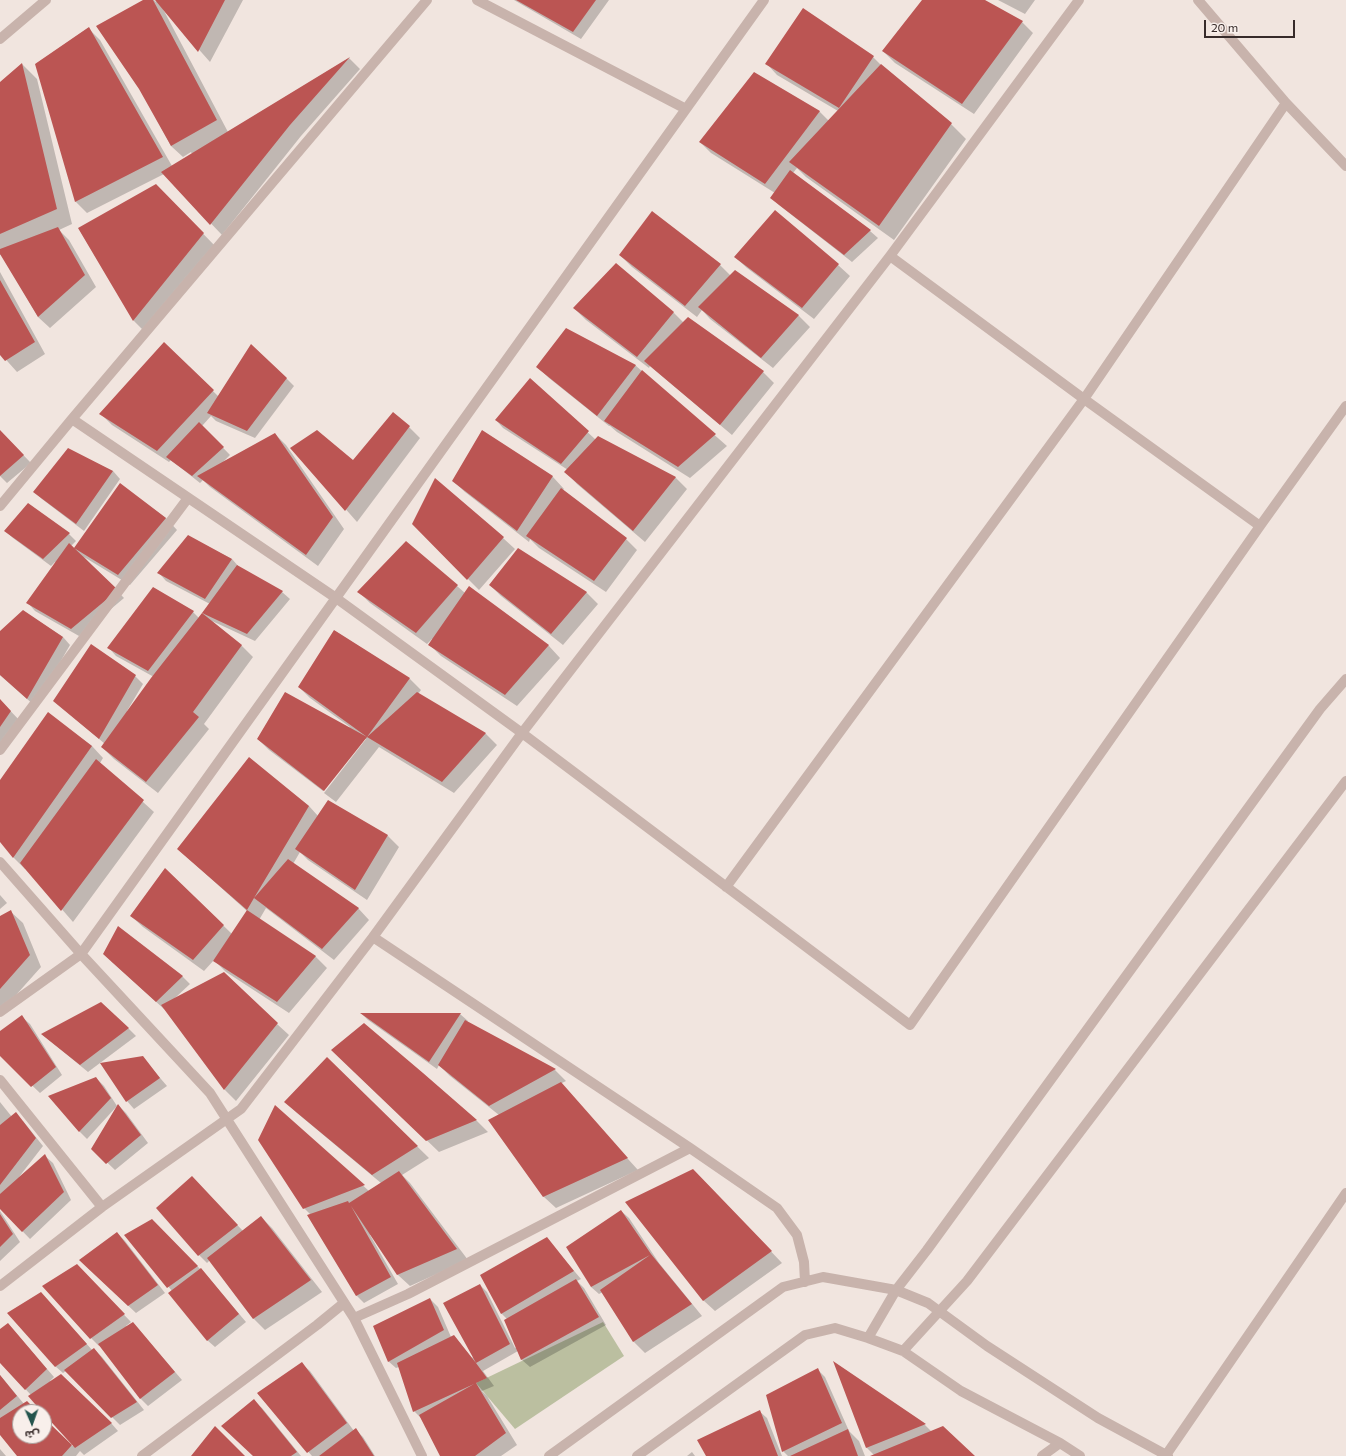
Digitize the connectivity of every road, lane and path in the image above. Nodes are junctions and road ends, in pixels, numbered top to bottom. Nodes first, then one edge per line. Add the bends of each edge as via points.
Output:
1 (46, 0) edge
2 (427, 0) edge
3 (477, 0) edge
4 (764, 0) edge
5 (1079, 0) edge
6 (1198, 0) edge
7 (0, 39) edge
8 (1286, 103) junction
9 (686, 109) junction
10 (1346, 166) edge
11 (890, 256) junction
12 (1084, 399) junction
13 (1346, 406) edge
14 (72, 419) junction
15 (188, 498) junction
16 (2, 499) edge
17 (1260, 526) junction
18 (336, 598) junction
19 (1346, 679) edge
20 (522, 733) junction
21 (0, 750) edge
22 (1346, 781) edge
23 (0, 862) edge
24 (726, 887) junction
25 (373, 937) junction
26 (81, 954) junction
27 (0, 1012) edge
28 (0, 1080) edge
29 (226, 1120) junction
30 (690, 1148) junction
31 (1346, 1193) edge
32 (102, 1207) junction
33 (805, 1282) junction
34 (0, 1286) edge
35 (896, 1290) junction
36 (344, 1303) junction
37 (939, 1312) junction
38 (354, 1318) junction
39 (868, 1338) junction
40 (903, 1351) junction
41 (1060, 1443) junction
42 (142, 1456) edge
43 (422, 1456) edge
44 (549, 1456) edge
45 (637, 1456) edge
46 (1042, 1456) edge
47 (1080, 1456) edge
48 (1167, 1456) edge

1 - 7 street
2 - 14 street
3 - 9 street
4 - 9 street
5 - 11 street
6 - 8 street
8 - 10 street
8 - 12 street
9 - 18 street
11 - 12 street
11 - 20 street
12 - 17 street
12 - 24 street
13 - 17 street
14 - 15 street
14 - 16 street
15 - 18 street
15 - 21 street
17 - 24 street via 910,1025
18 - 20 street
18 - 26 street
19 - 35 street via 1320,709
20 - 24 street
20 - 25 street
22 - 37 street via 967,1281
23 - 26 street
25 - 29 street via 241,1109
25 - 30 street
26 - 27 street
26 - 29 street via 210,1093
28 - 32 street
29 - 32 street
29 - 36 street
30 - 33 street via 777,1208 798,1235
30 - 38 street via 408,1294
31 - 48 street
32 - 34 street
33 - 35 street via 823,1277
33 - 44 street via 783,1287
35 - 37 street via 928,1303
35 - 39 street
36 - 38 street
36 - 42 street
37 - 40 street
37 - 48 street via 1098,1418
38 - 43 street
39 - 40 street
39 - 45 street via 835,1328 806,1335
40 - 41 street via 961,1391
41 - 46 street
41 - 47 street

